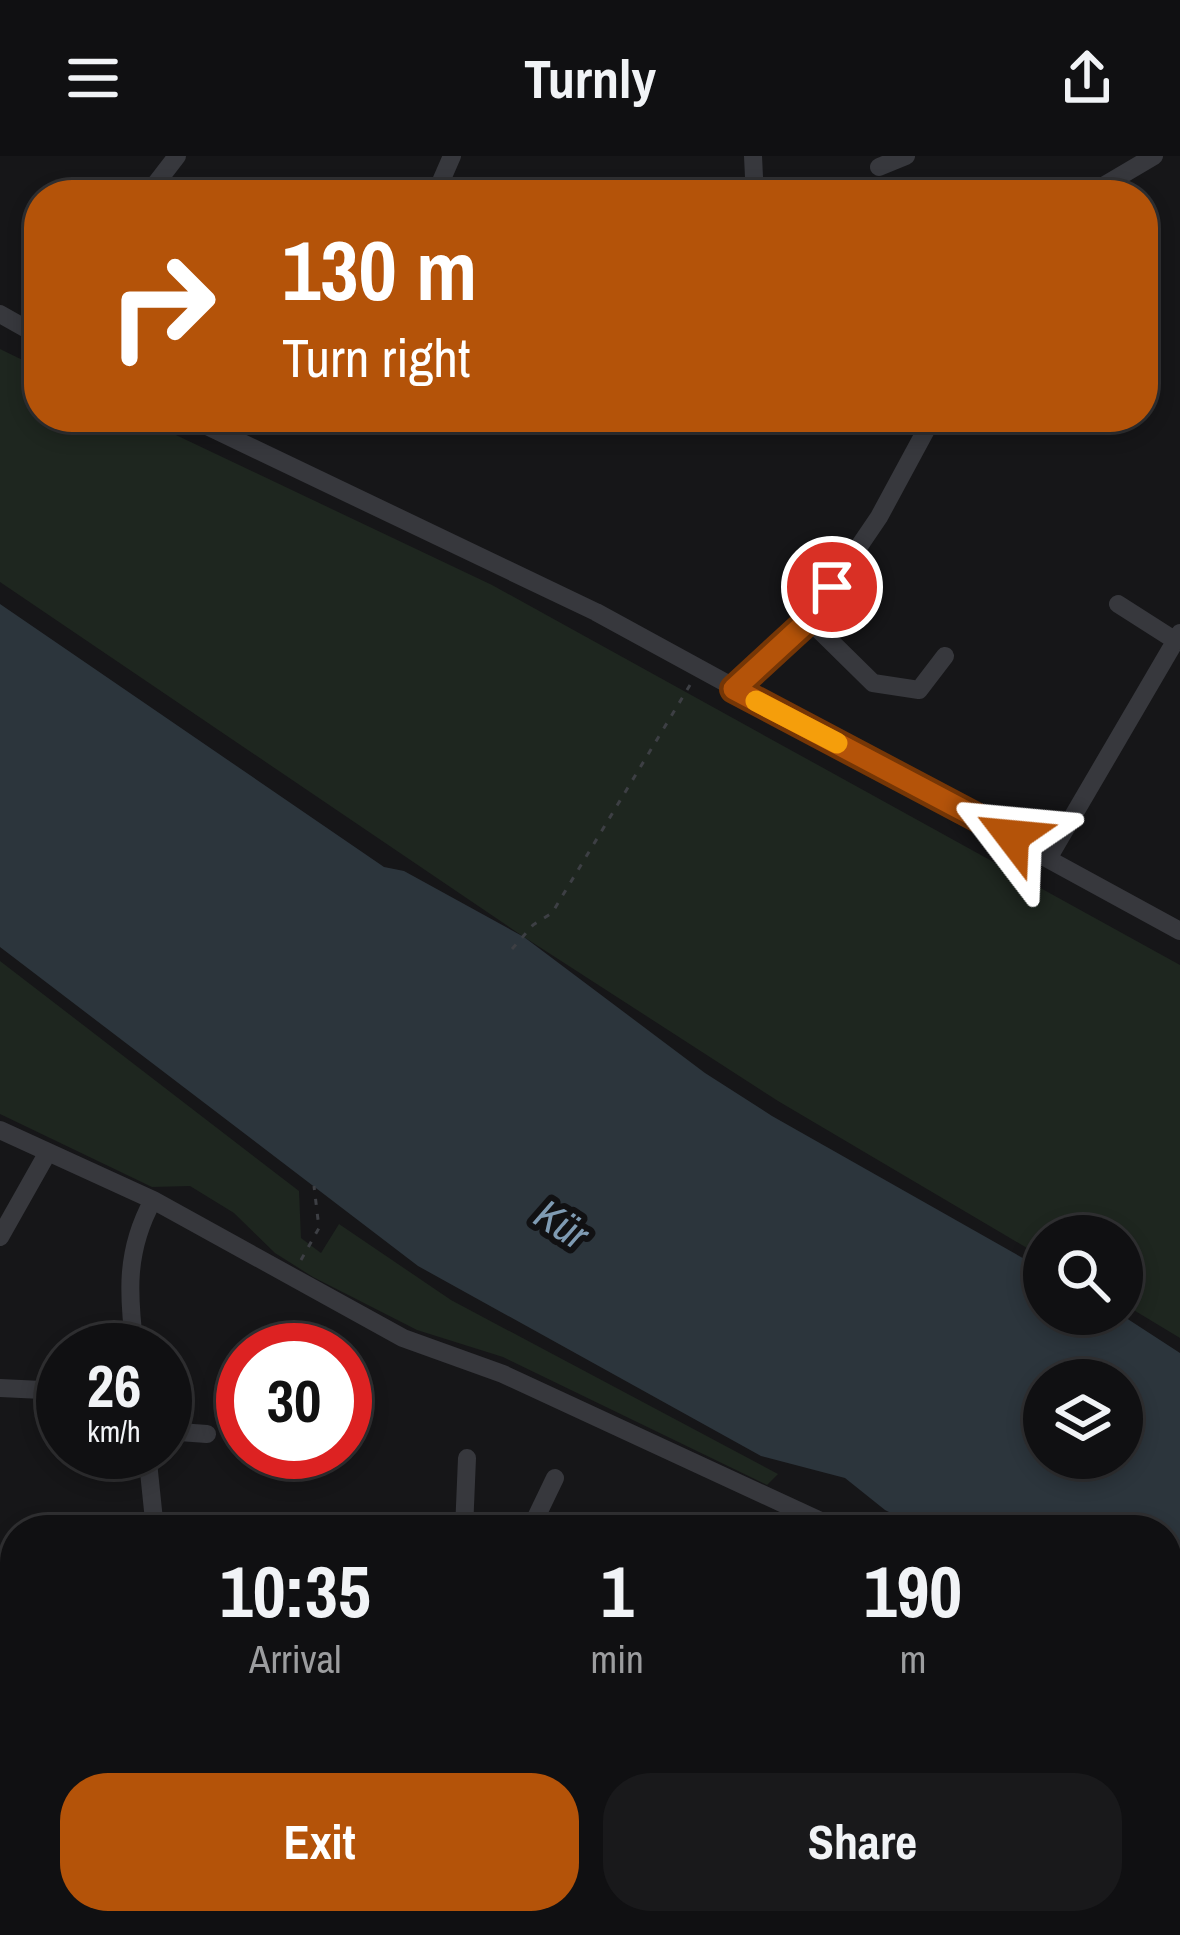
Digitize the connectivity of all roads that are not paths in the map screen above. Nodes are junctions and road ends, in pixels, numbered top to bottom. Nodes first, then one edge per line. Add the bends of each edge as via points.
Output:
1 (177, 156) edge
2 (753, 156) edge
3 (906, 156) edge
4 (1154, 156) edge
5 (879, 166) dead end
6 (754, 177) dead end
7 (159, 180) edge
8 (1113, 180) edge
9 (221, 432) edge
10 (925, 432) edge
11 (1118, 604) dead end
12 (809, 620) junction
13 (1178, 637) edge
14 (945, 656) dead end
15 (734, 689) junction
16 (1048, 857) junction
17 (1180, 932) edge
18 (0, 1130) edge
19 (48, 1152) junction
20 (153, 1200) junction
21 (0, 1237) edge
22 (133, 1323) edge
23 (0, 1388) edge
24 (36, 1390) edge
25 (192, 1432) edge
26 (207, 1433) dead end
27 (466, 1458) dead end
28 (555, 1478) dead end
29 (150, 1479) edge
30 (153, 1515) edge
31 (464, 1515) edge
32 (537, 1515) edge
33 (789, 1515) edge

1 - 7 street
2 - 6 street
3 - 5 street
4 - 8 street
9 - 15 street via 596,612
10 - 12 street
11 - 13 street
12 - 14 street via 881,687 919,689
12 - 15 street
13 - 16 street
15 - 16 street
16 - 17 street
18 - 19 street
19 - 20 street
19 - 21 street
20 - 22 street via 128,1274
20 - 33 street via 403,1337 503,1374
23 - 24 street
25 - 26 street
27 - 31 street
28 - 32 street
29 - 30 street

